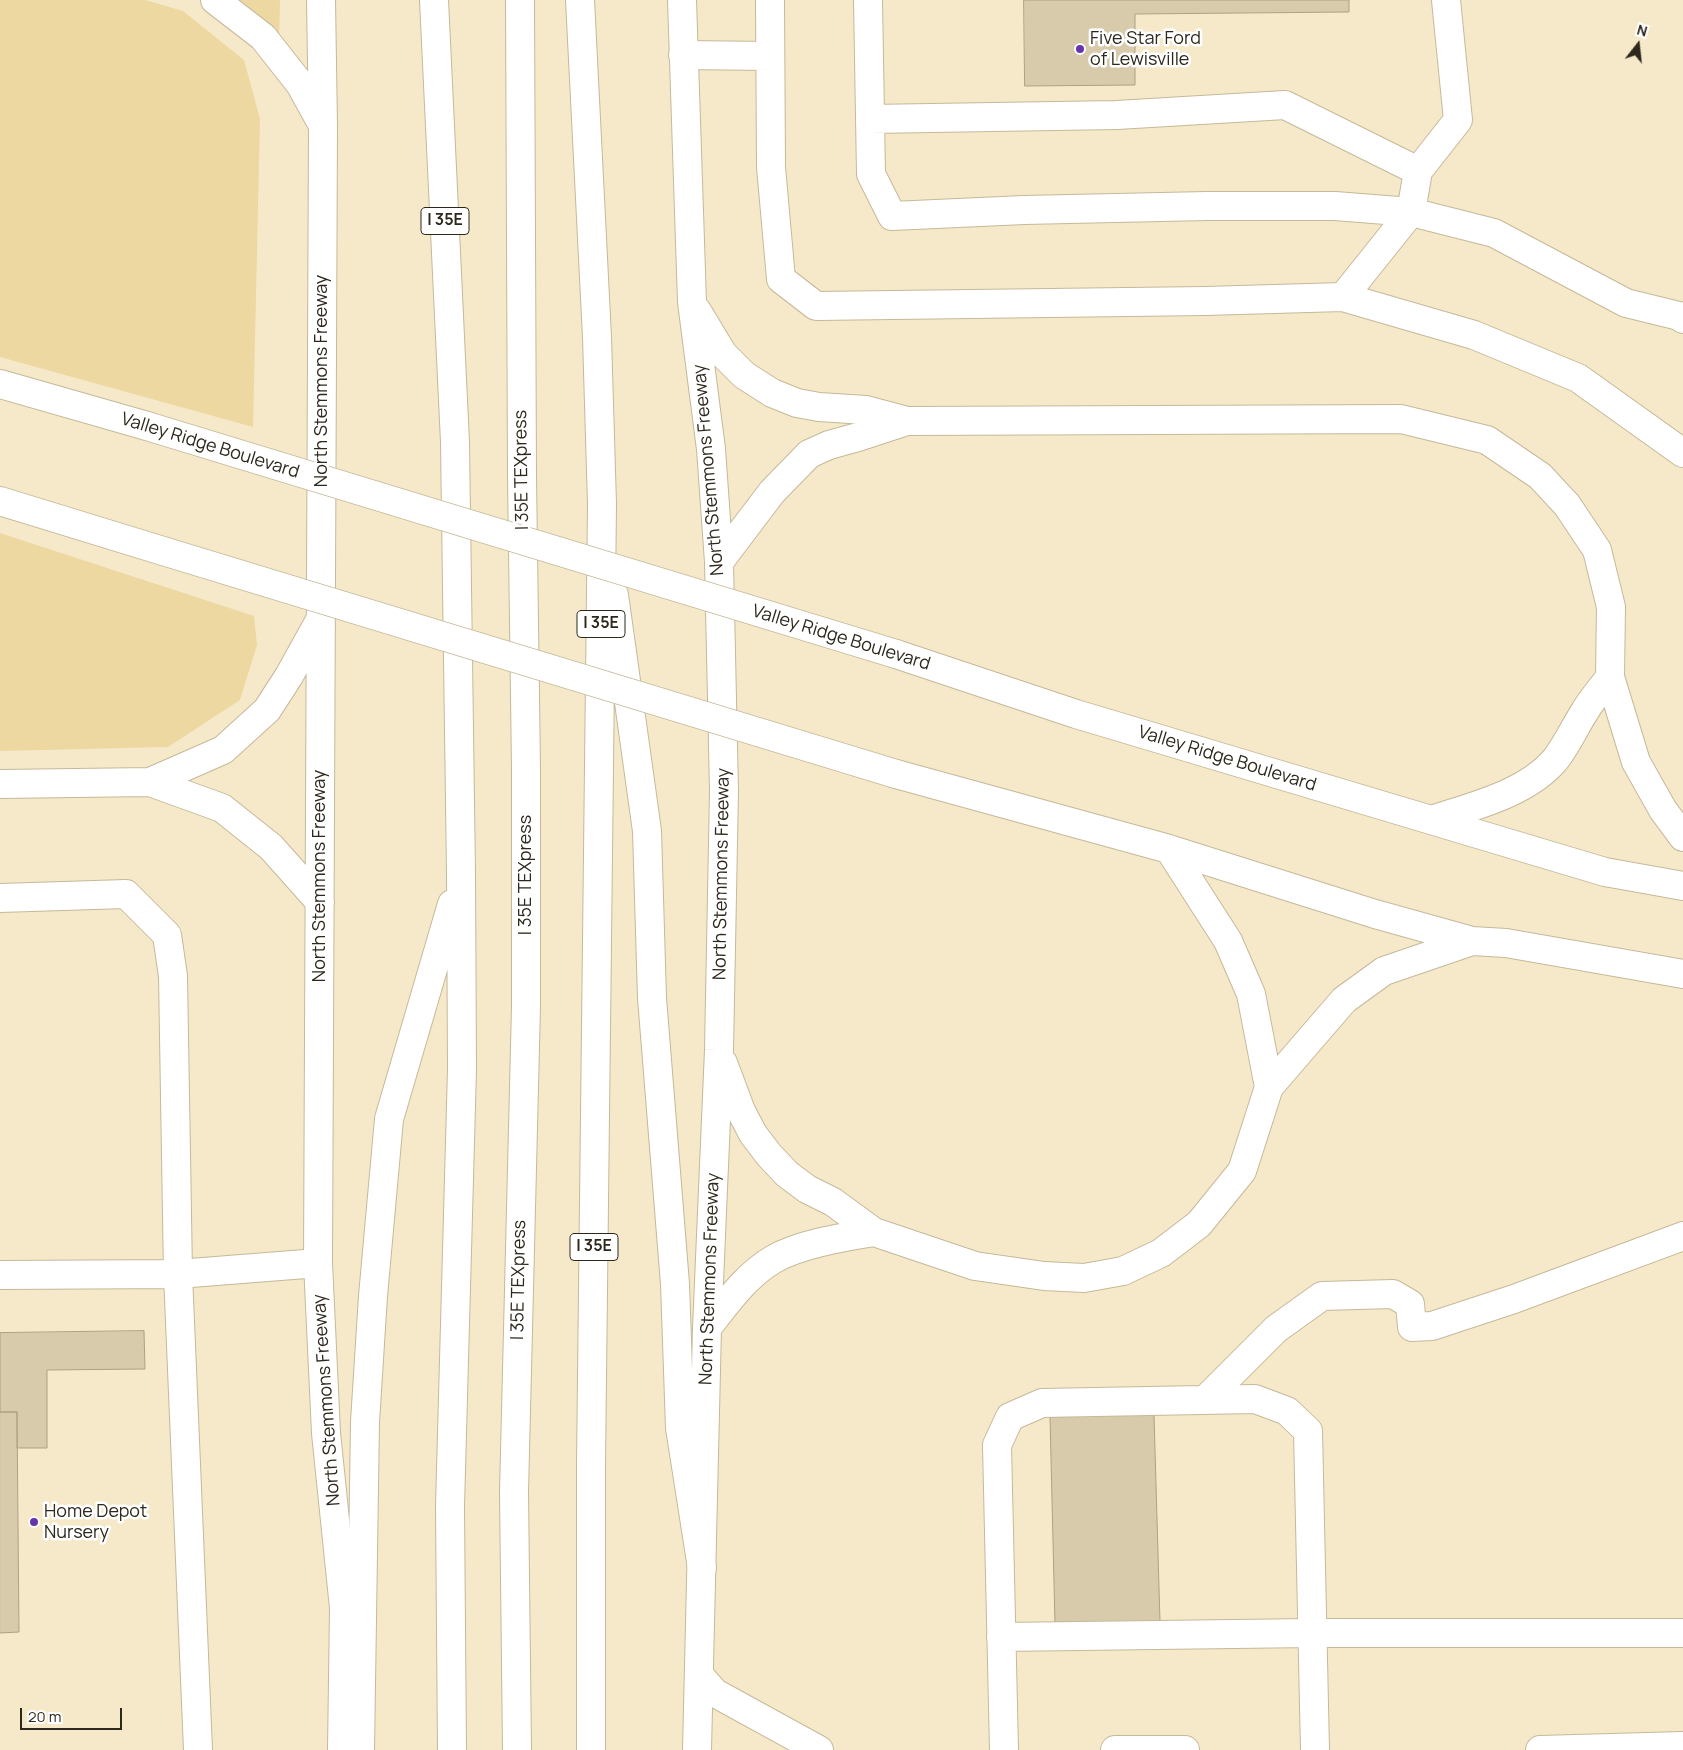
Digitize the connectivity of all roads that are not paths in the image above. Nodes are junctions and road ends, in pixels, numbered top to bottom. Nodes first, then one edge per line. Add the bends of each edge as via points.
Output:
1 (215, 0) edge
2 (321, 0) edge
3 (434, 0) edge
4 (520, 0) edge
5 (580, 0) edge
6 (682, 0) edge
7 (770, 0) edge
8 (868, 0) edge
9 (1446, 0) edge
10 (683, 55) junction
11 (770, 56) junction
12 (870, 119) junction
13 (323, 126) junction
14 (1418, 170) junction
15 (1410, 212) junction
16 (1342, 297) junction
17 (692, 302) junction
18 (1682, 314) edge
19 (0, 384) edge
20 (907, 420) junction
21 (1683, 452) edge
22 (0, 501) edge
23 (602, 504) junction
24 (719, 562) junction
25 (322, 617) junction
26 (1610, 677) junction
27 (150, 782) junction
28 (0, 784) edge
29 (1432, 820) junction
30 (1683, 836) edge
31 (1169, 849) junction
32 (460, 874) junction
33 (1683, 886) edge
34 (0, 898) edge
35 (320, 902) junction
36 (1472, 941) junction
37 (1683, 974) edge
38 (719, 1050) junction
39 (1269, 1086) junction
40 (874, 1232) junction
41 (1683, 1236) edge
42 (318, 1263) junction
43 (178, 1274) junction
44 (0, 1275) edge
45 (707, 1328) junction
46 (1204, 1400) junction
47 (702, 1568) junction
48 (1312, 1633) junction
49 (1683, 1633) edge
50 (1001, 1637) junction
51 (699, 1675) junction
52 (1683, 1746) edge
53 (198, 1750) edge
54 (342, 1750) edge
55 (360, 1750) edge
56 (452, 1750) edge
57 (517, 1750) edge
58 (591, 1750) edge
59 (697, 1750) edge
60 (819, 1750) edge
61 (1004, 1750) edge
62 (1129, 1750) edge
63 (1185, 1750) edge
64 (1315, 1750) edge
65 (1540, 1750) edge

1 - 13 main road via 263,37 300,84
2 - 13 main road, North Stemmons Freeway
3 - 32 main road, I 35E via 455,442
4 - 57 main road, I 35E TEXpress via 526,1006 514,1492
5 - 23 main road, I 35E
6 - 10 main road, North Stemmons Freeway
7 - 11 main road
8 - 12 main road
9 - 14 main road via 1458,120
10 - 11 main road
10 - 17 main road, North Stemmons Freeway
11 - 16 main road via 771,167 781,280 816,306 1205,302
12 - 14 main road via 1117,115 1285,105
12 - 15 main road via 871,174 892,216 1207,206 1335,206
13 - 25 main road, North Stemmons Freeway
14 - 15 main road
15 - 16 main road
15 - 18 main road via 1494,233 1626,303
16 - 21 main road via 1474,335 1578,378
17 - 20 main road via 723,354 744,375 772,393 797,403 866,410
17 - 24 main road, North Stemmons Freeway via 711,449
19 - 29 main road, Valley Ridge Boulevard, bridge via 896,654 1076,714
20 - 24 main road via 809,454 772,492
20 - 26 main road via 1401,420 1487,440 1540,476 1567,505 1598,550 1611,607
22 - 31 main road, bridge via 896,774
23 - 47 main road via 647,831 652,998 674,1274 680,1428
23 - 58 main road, I 35E via 591,1464
24 - 38 main road, North Stemmons Freeway via 724,792
25 - 27 main road via 267,710 223,750
25 - 35 main road, North Stemmons Freeway
26 - 29 main road via 1554,761 1530,781 1504,795
26 - 30 main road via 1636,762 1663,810
27 - 28 main road
27 - 35 main road via 222,808 271,846
29 - 33 main road, Valley Ridge Boulevard via 1605,872
31 - 36 main road
31 - 39 main road via 1228,941 1252,994
32 - 55 main road via 389,1120 373,1296 366,1422
32 - 56 main road, I 35E via 462,1069 450,1506
34 - 43 main road via 126,894 167,935 173,976
35 - 42 main road, North Stemmons Freeway
36 - 37 main road via 1506,943
36 - 39 main road via 1384,970 1344,1000
38 - 40 main road via 741,1110 769,1155 807,1189 833,1202
38 - 45 main road, North Stemmons Freeway
39 - 40 main road via 1242,1171 1199,1224 1161,1254 1123,1270 1084,1278 975,1266
40 - 45 main road via 846,1236 774,1259 733,1295
41 - 46 main road via 1432,1326 1412,1327 1410,1304 1393,1294 1322,1296 1276,1329
42 - 43 main road
42 - 54 main road, North Stemmons Freeway via 326,1433 344,1608
43 - 44 main road
43 - 53 main road
45 - 47 main road, North Stemmons Freeway
46 - 48 main road via 1255,1399 1287,1411 1308,1431
46 - 50 main road via 1042,1403 1010,1417 997,1445
47 - 51 main road, North Stemmons Freeway
48 - 49 main road
48 - 50 main road
48 - 64 main road
50 - 61 main road
51 - 59 main road, North Stemmons Freeway
51 - 60 main road via 715,1693
52 - 65 main road
62 - 63 main road

